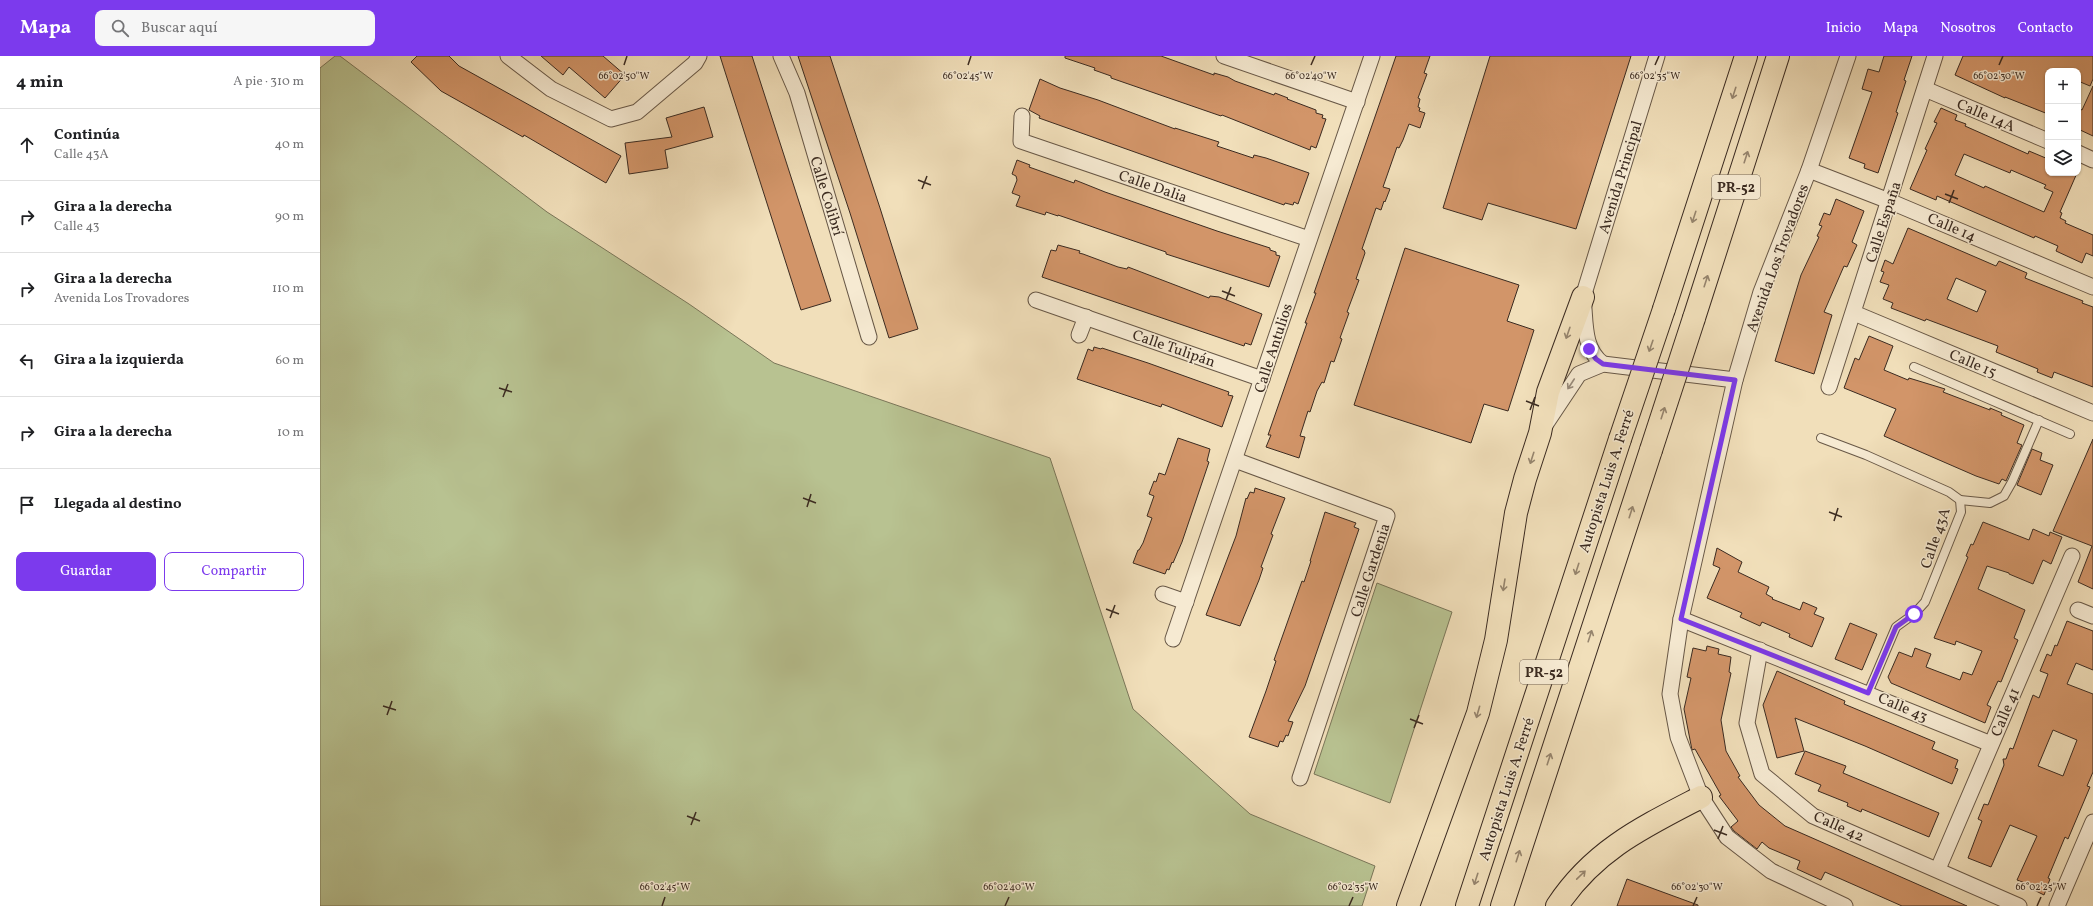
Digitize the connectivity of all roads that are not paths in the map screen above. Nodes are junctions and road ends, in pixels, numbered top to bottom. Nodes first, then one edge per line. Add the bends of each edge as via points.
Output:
1 (508, 56) edge
2 (699, 56) edge
3 (781, 56) edge
4 (1224, 56) edge
5 (1372, 56) edge
6 (1657, 56) edge
7 (1746, 56) edge
8 (1778, 56) edge
9 (1848, 56) edge
10 (1935, 56) edge
11 (1925, 89) junction
12 (1357, 102) junction
13 (1022, 116) dead end
14 (2046, 140) edge
15 (2081, 154) edge
16 (2093, 160) edge
17 (1809, 170) junction
18 (1889, 201) junction
19 (1309, 239) junction
20 (2093, 287) edge
21 (1583, 297) junction
22 (1036, 300) dead end
23 (1854, 313) junction
24 (1086, 317) junction
25 (1079, 335) dead end
26 (869, 337) dead end
27 (1603, 364) junction
28 (1914, 368) dead end
29 (1262, 379) junction
30 (1735, 380) junction
31 (1829, 387) dead end
32 (2093, 413) edge
33 (2039, 420) junction
34 (1540, 433) junction
35 (2070, 434) dead end
36 (1821, 438) dead end
37 (1235, 460) junction
38 (1960, 500) junction
39 (2072, 556) dead end
40 (1163, 594) dead end
41 (1186, 602) junction
42 (2078, 610) dead end
43 (2093, 616) edge
44 (1681, 619) junction
45 (1173, 639) dead end
46 (1760, 650) junction
47 (1868, 693) junction
48 (1991, 744) junction
49 (1300, 778) dead end
50 (1701, 797) junction
51 (2093, 822) edge
52 (1938, 869) junction
53 (1408, 906) edge
54 (1467, 906) edge
55 (1502, 906) edge
56 (1557, 906) edge
57 (1845, 906) edge
58 (2019, 906) edge
59 (2057, 906) edge

1 - 2 street via 551,89 611,118 637,112 695,63
3 - 26 street, Calle Colibrí via 797,93
4 - 12 street
5 - 12 street, Calle Antulios
6 - 21 street, Avenida Principal
7 -> 54 highway, Autopista Luis A. Ferré / PR-52, bridge
55 -> 8 highway, PR-52, bridge
9 - 17 street, Avenida Los Trovadores
10 - 11 street, Calle España
11 - 14 street, Calle 14A
11 - 18 street, Calle España
12 - 19 street, Calle Antulios
13 - 19 street, Calle Dalia via 1021,141
15 - 16 street
17 - 18 street, Calle 14
17 - 30 street, Avenida Los Trovadores via 1761,292
18 - 20 street, Calle 14
18 - 23 street, Calle España
19 - 29 street, Calle Antulios
21 - 27 street via 1589,349
21 -> 34 highway via 1548,392
22 - 24 street, Calle Tulipán
23 - 31 street, Calle España
23 - 32 street, Calle 15
24 - 25 street
24 - 29 street, Calle Tulipán
27 - 30 street
27 -> 34 street via 1579,374
28 - 33 lane
29 - 37 street, Calle Antulios
30 - 44 street, Avenida Los Trovadores
33 - 35 lane
33 - 38 lane via 2004,496 1990,503
34 -> 53 highway via 1516,513 1496,640 1478,713
36 - 38 lane, Calle 43A via 1950,492
37 - 41 street, Calle Antulios
37 - 49 street, Calle Gardenia via 1387,516
38 - 47 lane, Calle 43A via 1961,512 1925,602 1896,627
39 - 48 street, Calle 41
40 - 41 street
41 - 45 street, Calle Antulios
42 - 43 street
44 - 46 street, Calle 43
44 - 50 street, Avenida Los Trovadores via 1670,694 1678,737
46 - 47 street, Calle 43
46 - 52 street, Calle 42 via 1747,723 1762,774 1813,816
47 - 48 street, Calle 43
48 - 52 street, Calle 41
56 -> 50 highway via 1570,886 1603,854 1646,826
50 - 57 street, Avenida Los Trovadores via 1727,837 1771,871
51 - 59 street
52 - 58 street, Calle 42

